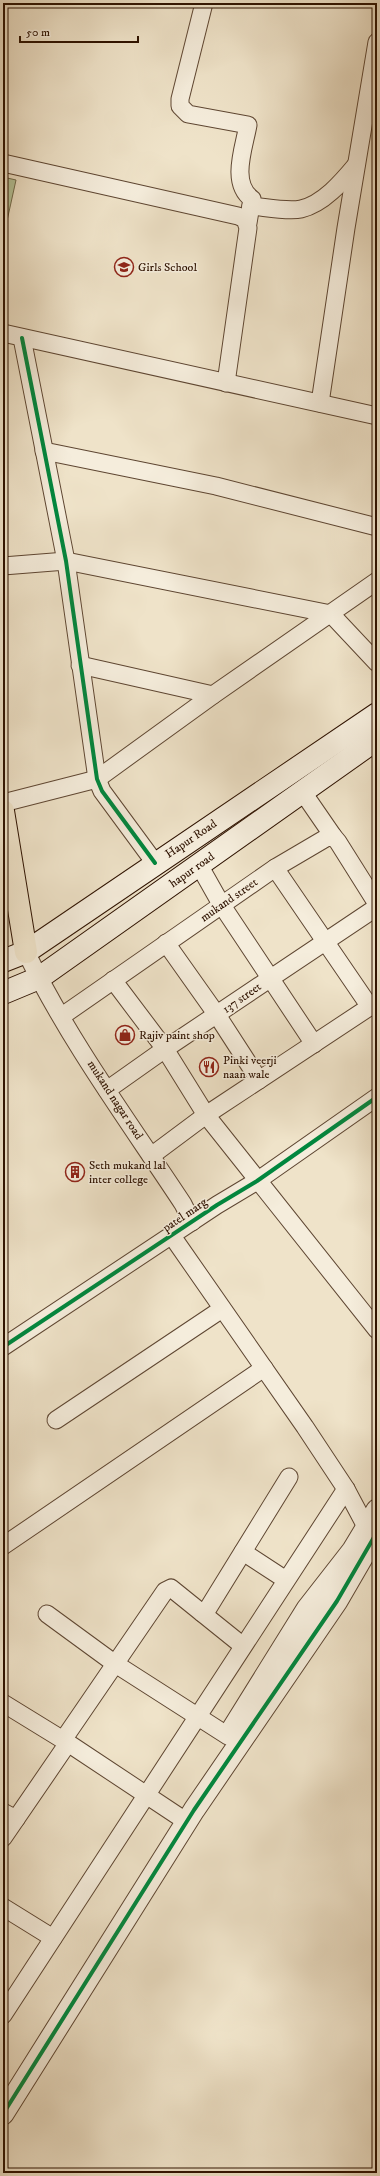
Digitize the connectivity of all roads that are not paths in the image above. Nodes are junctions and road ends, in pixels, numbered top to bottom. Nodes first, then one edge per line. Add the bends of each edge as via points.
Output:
1 (204, 3) edge
2 (377, 42) edge
3 (374, 80) edge
4 (3, 163) edge
5 (356, 165) junction
6 (251, 206) junction
7 (248, 223) junction
8 (3, 333) edge
9 (22, 338) junction
10 (226, 383) junction
11 (320, 403) junction
12 (377, 416) edge
13 (44, 451) junction
14 (377, 527) edge
15 (66, 561) junction
16 (3, 566) edge
17 (377, 581) edge
18 (331, 614) junction
19 (377, 663) edge
20 (80, 665) junction
21 (213, 695) junction
22 (377, 714) edge
23 (377, 739) edge
24 (97, 779) junction
25 (302, 791) junction
26 (3, 803) edge
27 (3, 811) edge
28 (333, 836) junction
29 (155, 863) junction
30 (199, 865) junction
31 (275, 868) junction
32 (221, 904) junction
33 (377, 906) edge
34 (325, 942) junction
35 (166, 943) junction
36 (26, 952) junction
37 (3, 961) edge
38 (39, 978) junction
39 (270, 978) junction
40 (114, 980) junction
41 (3, 993) edge
42 (373, 1005) edge
43 (217, 1015) junction
44 (62, 1016) junction
45 (314, 1044) junction
46 (165, 1049) junction
47 (258, 1080) junction
48 (107, 1090) junction
49 (377, 1097) edge
50 (206, 1115) junction
51 (151, 1156) junction
52 (257, 1181) junction
53 (192, 1222) junction
54 (172, 1236) junction
55 (222, 1309) junction
56 (377, 1330) edge
57 (3, 1348) edge
58 (264, 1368) junction
59 (56, 1420) dead end
60 (289, 1477) dead end
61 (346, 1489) junction
62 (377, 1510) edge
63 (372, 1534) edge
64 (3, 1546) edge
65 (243, 1552) junction
66 (286, 1580) junction
67 (202, 1613) junction
68 (46, 1614) dead end
69 (244, 1646) junction
70 (114, 1663) junction
71 (3, 1703) edge
72 (198, 1715) junction
73 (228, 1736) junction
74 (65, 1742) junction
75 (147, 1795) junction
76 (10, 1815) edge
77 (178, 1816) junction
78 (3, 1838) edge
79 (3, 1907) edge
80 (53, 1938) junction
81 (3, 2015) edge
82 (3, 2090) edge
83 (3, 2114) edge

1 - 6 street via 180,106 188,114 248,125 240,183 245,194 252,200
2 - 3 street
3 - 5 street
4 - 7 street via 238,216
5 - 6 street via 339,185 300,210
5 - 11 street
6 - 7 street
7 - 10 street
8 - 9 street
9 - 10 street
9 - 13 street
10 - 11 street
11 - 12 street
13 - 14 street via 216,486
13 - 15 street
15 - 16 street
15 - 18 street
15 - 20 street
17 - 18 street
18 - 19 street
18 - 21 street
20 - 21 street
20 - 24 street
21 - 24 street
22 - 29 main road, Hapur Road
23 - 25 main road, hapur road
24 - 26 street
24 - 29 street via 102,791
25 - 28 street
25 - 30 main road, hapur road
27 - 36 main road
28 - 31 street, mukand street via 319,841
28 - 33 street
29 - 36 main road, Hapur Road
30 - 32 street
30 - 38 main road, hapur road
31 - 32 street, mukand street
31 - 34 street
32 - 35 street, mukand street
32 - 39 street
33 - 34 street, 137 street
34 - 39 street, 137 street
34 - 42 street
35 - 40 street, mukand street
35 - 43 street
36 - 37 main road, Hapur Road
36 - 38 street, mukand nagar road
38 - 41 main road, hapur road
38 - 44 street, mukand nagar road
39 - 43 street, 137 street
39 - 45 street
40 - 44 street, mukand street
40 - 46 street
42 - 45 street
43 - 46 street, 137 street
43 - 47 street
44 - 48 street, mukand nagar road
45 - 47 street
46 - 48 street, 137 street
46 - 50 street
47 - 50 street
48 - 51 street, mukand nagar road
49 - 52 street, patel marg
50 - 51 street
50 - 52 street
51 - 53 street, mukand nagar road
52 - 53 street, patel marg
52 - 56 street
53 - 54 street, patel marg
54 - 55 street
54 - 57 street, patel marg
55 - 58 street
55 - 59 street
58 - 61 street
58 - 64 street
60 - 65 street
61 - 63 street
61 - 66 street
62 - 63 street
63 - 73 street via 307,1609
63 - 83 street via 337,1601 194,1810
65 - 66 street
65 - 67 street via 210,1606
66 - 69 street
67 - 69 street
67 - 70 street via 177,1591 168,1588
68 - 70 street
69 - 72 street
70 - 72 street
70 - 74 street
71 - 74 street
72 - 73 street
72 - 75 street
73 - 77 street
74 - 75 street
74 - 76 street
75 - 77 street
75 - 80 street
76 - 78 street
77 - 82 street
79 - 80 street
80 - 81 street

